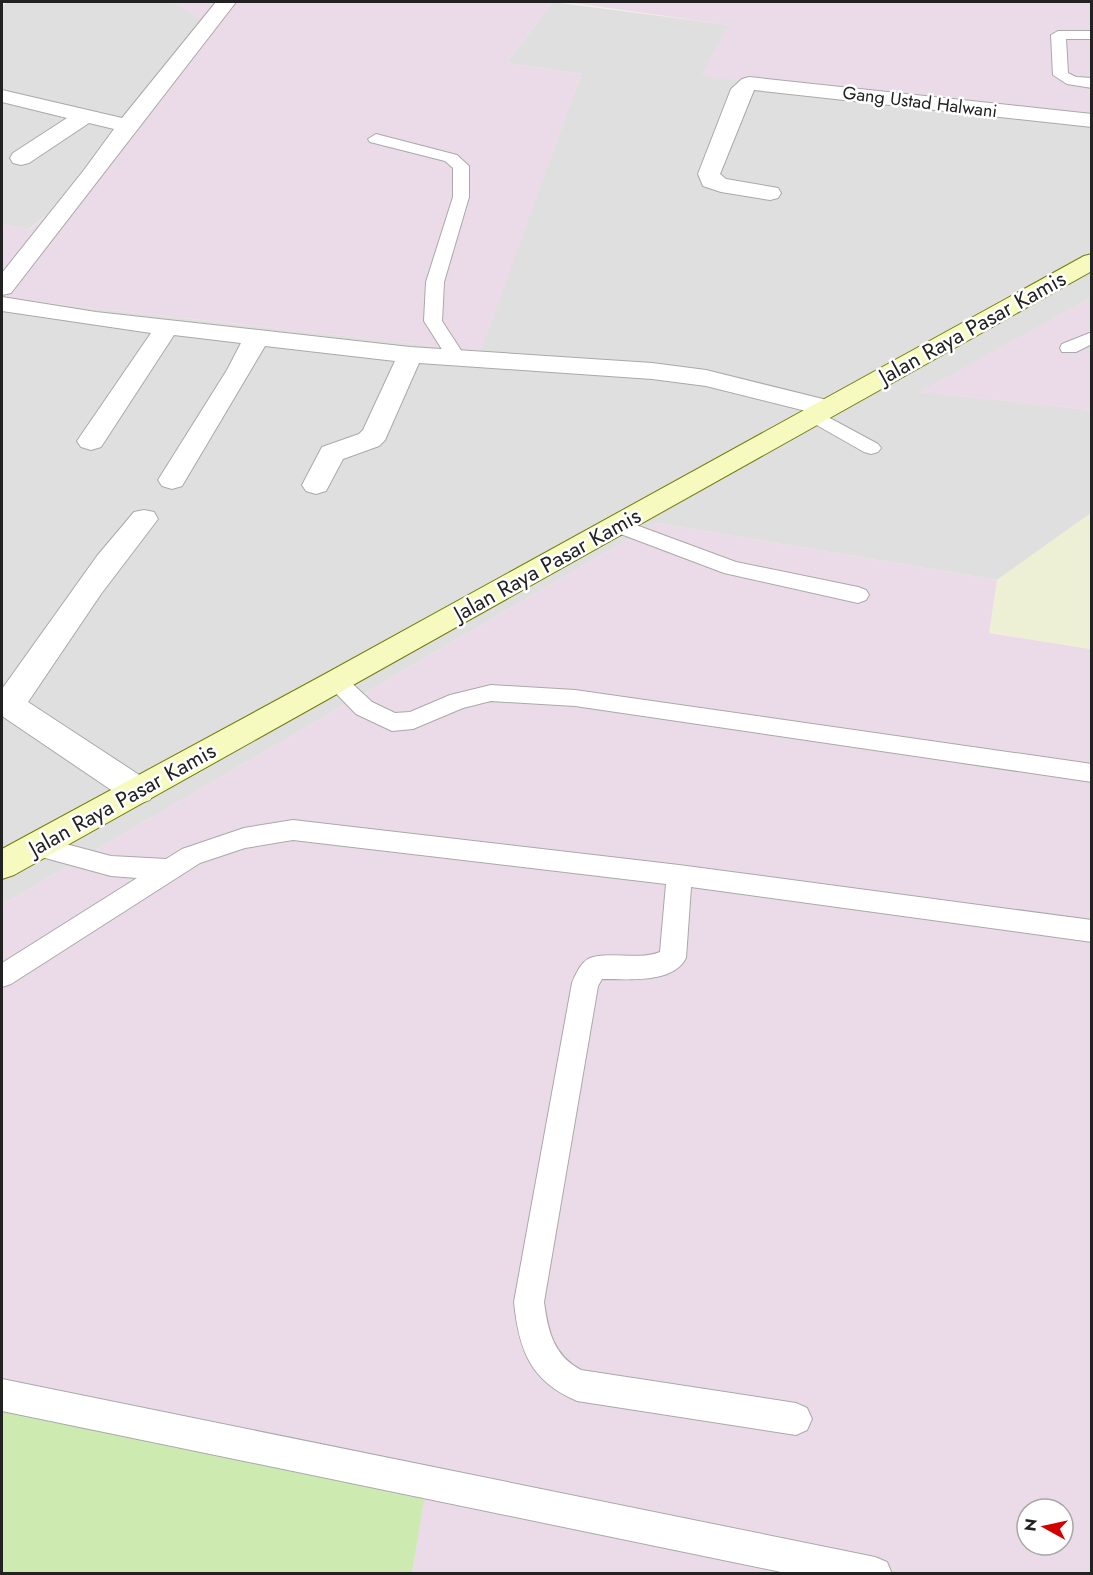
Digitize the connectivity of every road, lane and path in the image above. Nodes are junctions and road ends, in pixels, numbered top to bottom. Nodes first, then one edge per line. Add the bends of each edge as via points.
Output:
1 (226, 2) edge
2 (1092, 35) edge
3 (1092, 83) edge
4 (2, 96) edge
5 (85, 116) junction
6 (1092, 121) edge
7 (127, 126) junction
8 (376, 139) dead end
9 (21, 158) dead end
10 (770, 193) dead end
11 (1092, 261) edge
12 (2, 288) edge
13 (2, 303) edge
14 (167, 327) junction
15 (257, 337) junction
16 (1092, 337) edge
17 (1069, 348) dead end
18 (410, 355) junction
19 (457, 358) junction
20 (819, 412) junction
21 (91, 441) dead end
22 (870, 448) dead end
23 (172, 480) dead end
24 (316, 485) dead end
25 (144, 519) dead end
26 (617, 525) junction
27 (858, 595) dead end
28 (336, 682) junction
29 (5, 703) edge
30 (1092, 773) edge
31 (138, 791) junction
32 (36, 846) junction
33 (2, 865) edge
34 (166, 869) junction
35 (679, 875) junction
36 (1092, 931) edge
37 (2, 976) edge
38 (2, 1395) edge
39 (796, 1419) dead end
40 (875, 1574) edge

1 - 7 street
2 - 3 lane via 1058,35 1061,75 1072,81
4 - 5 street
5 - 7 street
5 - 9 street
6 - 10 street, Gang Ustad Halwani via 749,83 742,89 709,174 711,181 721,185
7 - 12 street
8 - 19 lane via 451,158 461,166 461,197 435,282 433,321
11 - 20 main road, Jalan Raya Pasar Kamis
13 - 14 street
14 - 15 street
14 - 21 street
15 - 18 street
15 - 23 street
16 - 17 lane
18 - 19 street
18 - 24 street via 375,434 369,440 332,453
19 - 20 street via 706,378
20 - 22 lane
20 - 26 main road, Jalan Raya Pasar Kamis
25 - 29 street via 112,555
26 - 27 lane via 732,568
26 - 28 main road, Jalan Raya Pasar Kamis
28 - 30 lane via 364,708 392,723 491,693 532,694
28 - 31 main road, Jalan Raya Pasar Kamis
29 - 31 street
31 - 32 main road, Jalan Raya Pasar Kamis
32 - 33 main road, Jalan Raya Pasar Kamis
32 - 34 lane via 111,867
34 - 35 lane via 244,838 293,830
34 - 37 lane
35 - 36 lane
35 - 39 lane via 673,958 654,966 595,968 585,984 529,1302 531,1324 539,1351 558,1376 577,1385
38 - 40 lane

